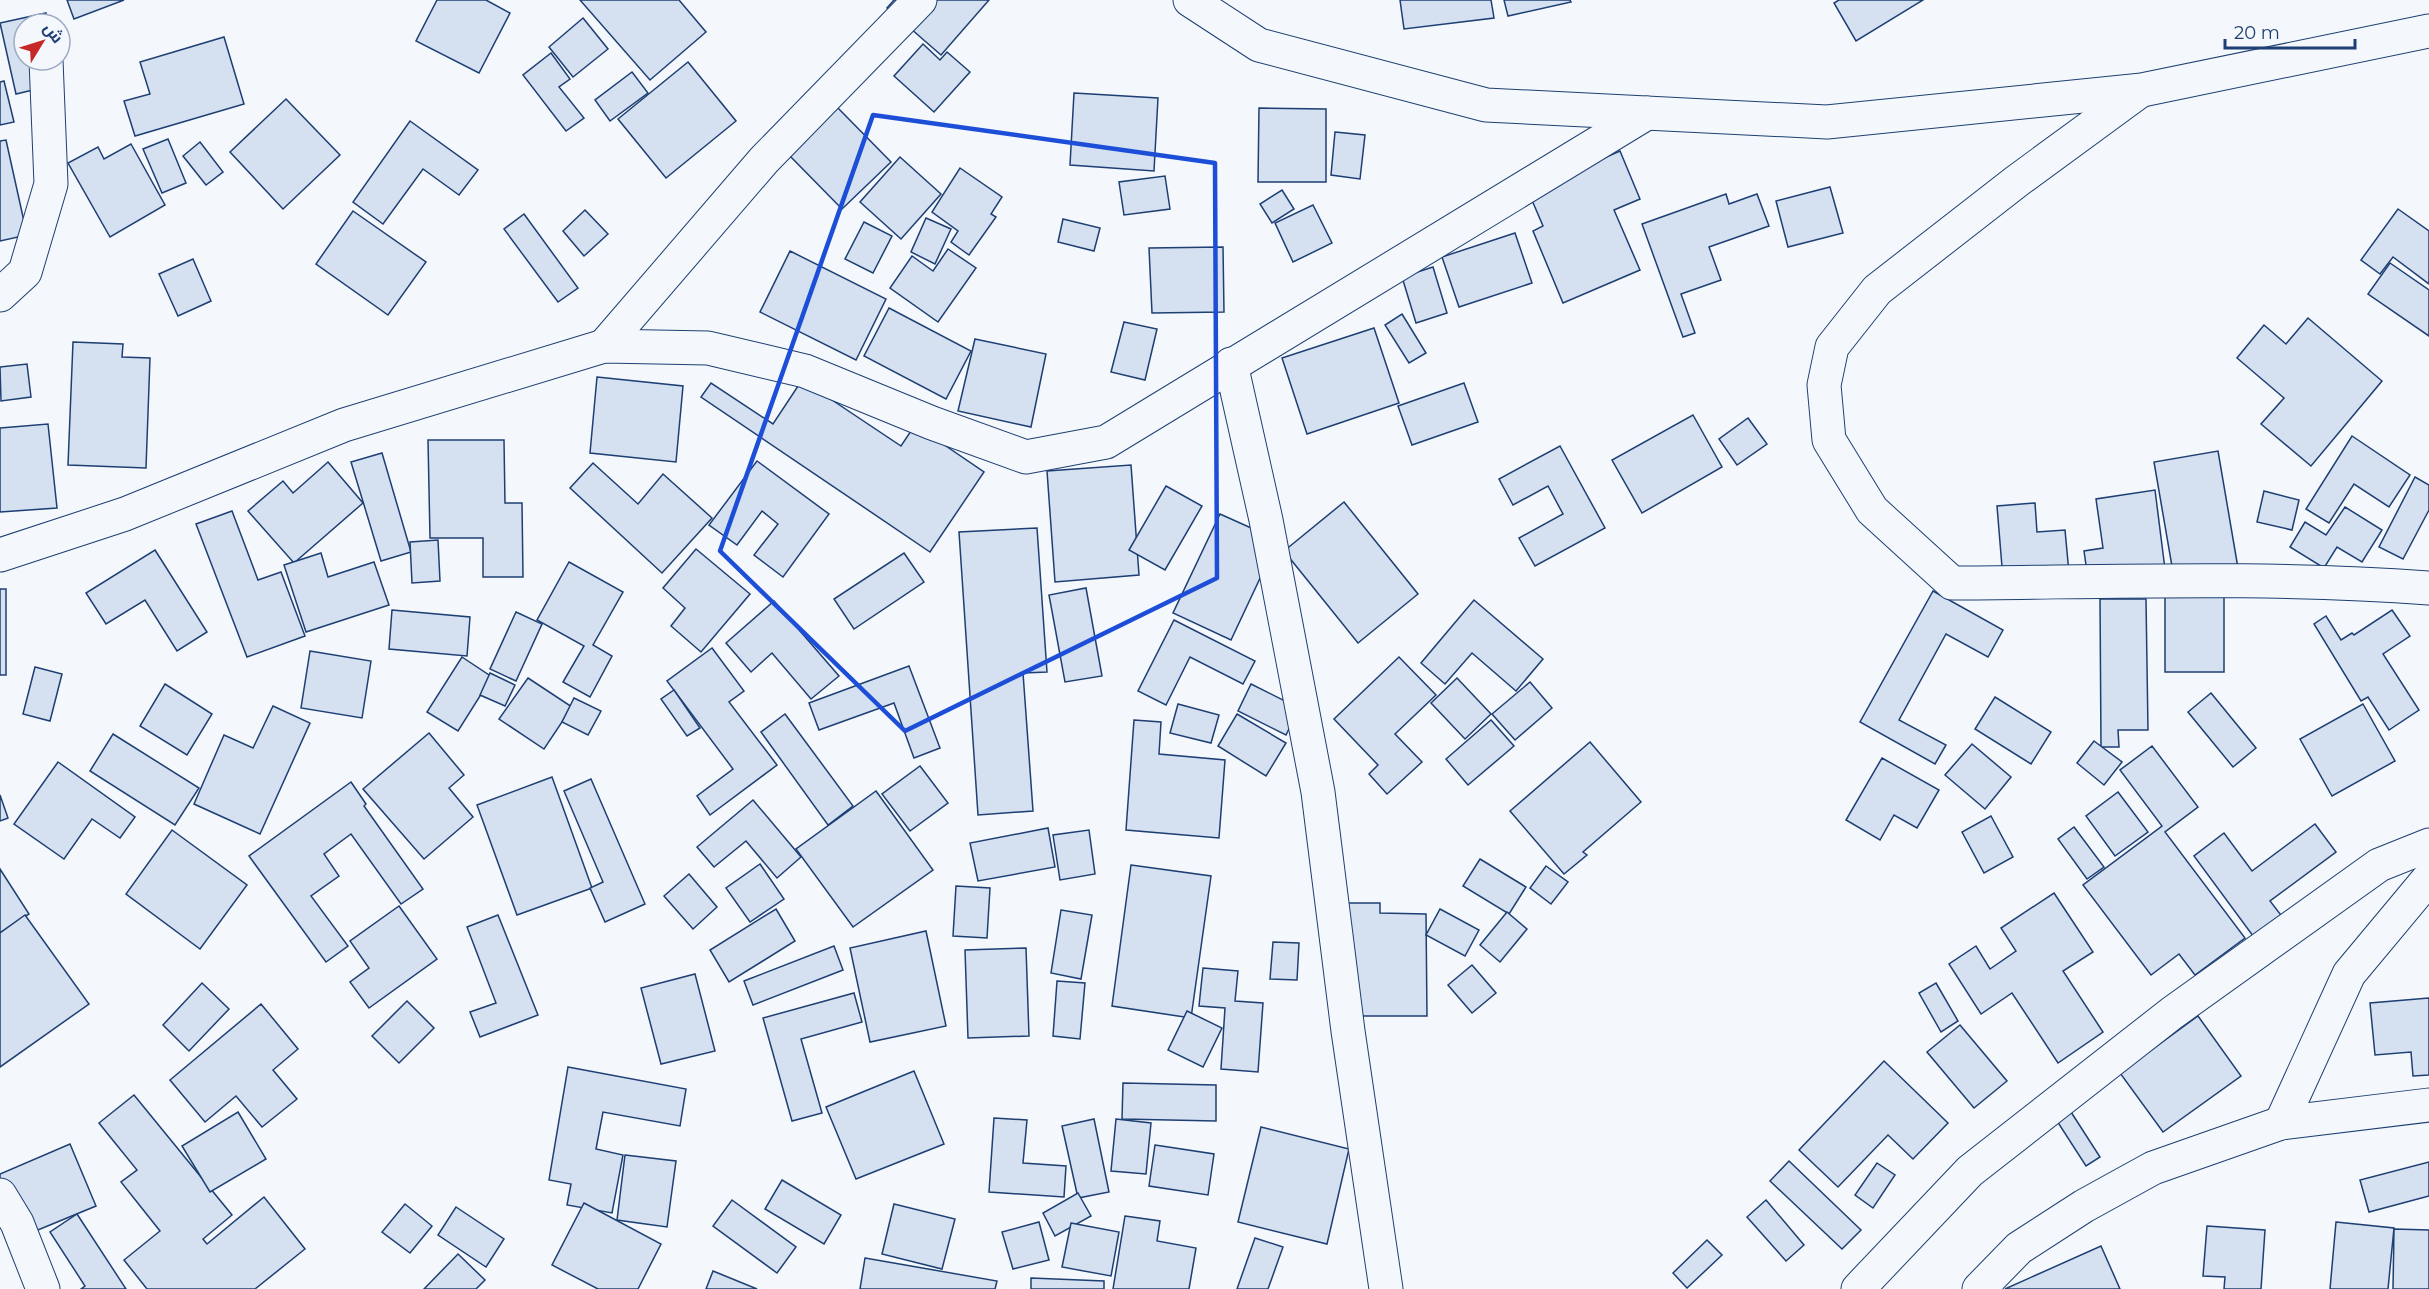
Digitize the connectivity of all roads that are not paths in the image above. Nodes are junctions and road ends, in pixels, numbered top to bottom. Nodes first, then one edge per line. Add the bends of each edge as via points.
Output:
1 (920, 0) edge
2 (1190, 0) edge
3 (2429, 31) edge
4 (46, 72) edge
5 (2142, 90) junction
6 (1647, 113) junction
7 (0, 295) edge
8 (604, 346) junction
9 (1231, 364) junction
10 (0, 555) edge
11 (2429, 588) edge
12 (2429, 845) edge
13 (2429, 878) edge
14 (2429, 1105) edge
15 (2281, 1124) junction
16 (0, 1195) edge
17 (43, 1289) edge
18 (1386, 1289) edge
19 (1858, 1289) edge
20 (1979, 1289) edge

1 - 8 street via 764,160
2 - 6 street via 1259,45 1486,105
3 - 5 street
4 - 7 street via 51,184 26,272
5 - 6 street via 1827,122
5 - 11 street via 1877,290 1832,346 1824,385 1829,440 1872,510 1953,583 2328,583
6 - 9 street
8 - 9 street via 708,348 805,371 1026,457 1106,442
8 - 10 street via 344,425 125,514
9 - 18 street via 1266,520 1318,792 1347,1031
12 - 19 street via 2379,865 2172,1013 1970,1171
13 - 15 street via 2349,974
14 - 15 street
15 - 20 street via 2153,1168 2019,1248
16 - 17 street via 17,1223

